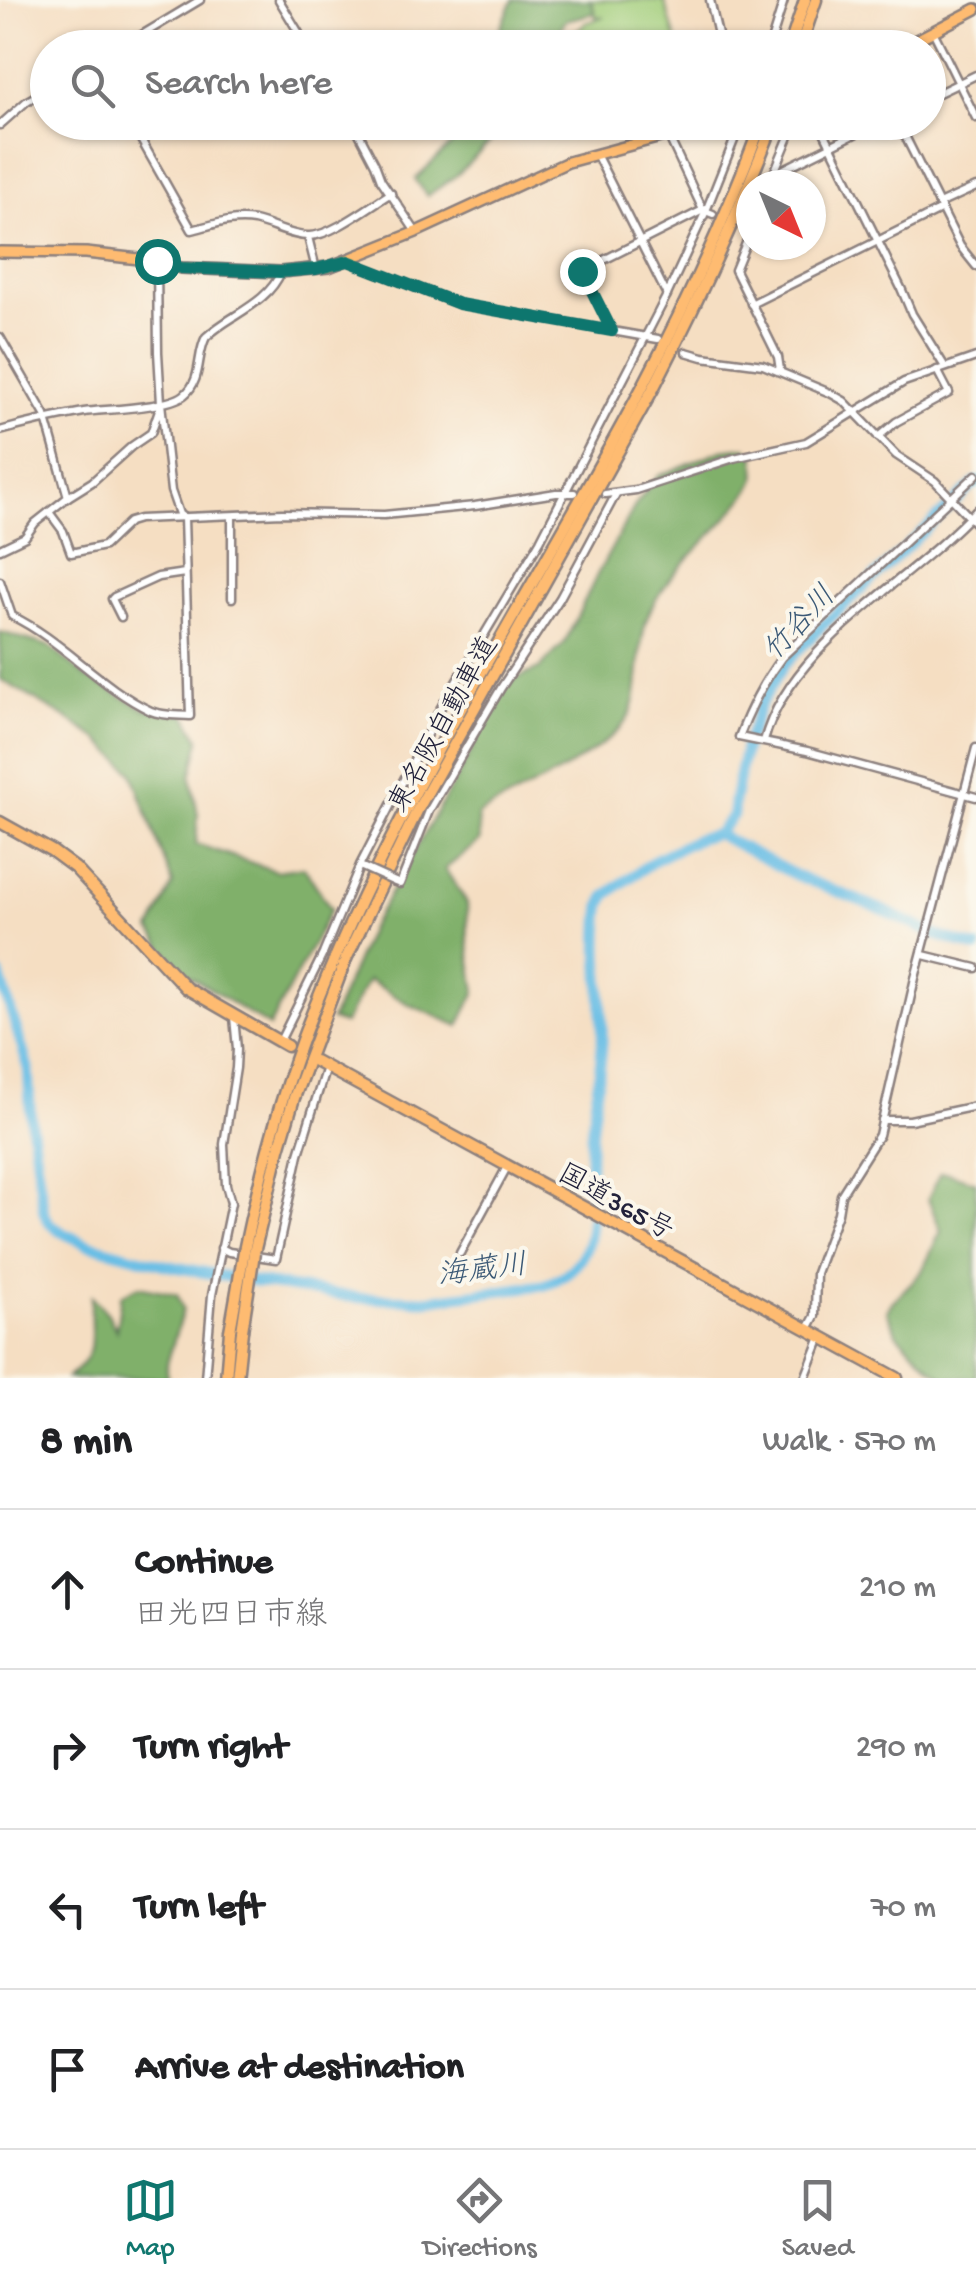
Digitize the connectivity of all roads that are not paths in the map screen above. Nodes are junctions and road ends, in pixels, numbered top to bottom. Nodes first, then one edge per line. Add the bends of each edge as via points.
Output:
1 (200, 0) edge
2 (279, 0) edge
3 (710, 0) edge
4 (784, 0) edge
5 (805, 0) edge
6 (816, 0) edge
7 (976, 9) edge
8 (150, 30) edge
9 (297, 30) edge
10 (717, 30) edge
11 (774, 30) edge
12 (795, 30) edge
13 (806, 30) edge
14 (935, 30) edge
15 (946, 57) edge
16 (976, 74) edge
17 (959, 83) junction
18 (946, 89) edge
19 (30, 98) edge
20 (976, 118) edge
21 (0, 124) edge
22 (142, 140) edge
23 (362, 140) edge
24 (648, 140) edge
25 (671, 140) edge
26 (734, 140) edge
27 (755, 140) edge
28 (767, 140) edge
29 (788, 140) edge
30 (828, 140) edge
31 (843, 140) edge
32 (907, 140) edge
33 (831, 146) junction
34 (595, 153) junction
35 (776, 170) edge
36 (791, 170) edge
37 (976, 187) edge
38 (392, 193) junction
39 (940, 206) junction
40 (707, 212) junction
41 (416, 232) junction
42 (308, 236) junction
43 (878, 240) junction
44 (640, 242) junction
45 (0, 252) edge
46 (738, 260) edge
47 (157, 261) junction
48 (348, 261) junction
49 (976, 266) edge
50 (316, 269) junction
51 (280, 272) junction
52 (667, 295) junction
53 (751, 304) junction
54 (612, 331) junction
55 (0, 337) edge
56 (644, 338) junction
57 (658, 338) dead end
58 (686, 352) dead end
59 (976, 356) edge
60 (941, 368) junction
61 (780, 370) junction
62 (161, 403) junction
63 (855, 411) junction
64 (46, 419) junction
65 (0, 431) edge
66 (878, 437) junction
67 (976, 476) edge
68 (569, 493) junction
69 (605, 494) dead end
70 (616, 494) junction
71 (68, 497) junction
72 (952, 498) junction
73 (976, 510) edge
74 (49, 512) junction
75 (232, 516) junction
76 (184, 518) junction
77 (971, 518) edge
78 (0, 550) edge
79 (186, 573) junction
80 (0, 580) edge
81 (232, 598) dead end
82 (121, 617) dead end
83 (762, 742) junction
84 (976, 748) edge
85 (964, 794) junction
86 (976, 797) edge
87 (0, 822) edge
88 (361, 866) junction
89 (923, 955) junction
90 (976, 968) edge
91 (234, 1017) junction
92 (284, 1044) joint
93 (320, 1064) joint
94 (976, 1106) edge
95 (882, 1120) junction
96 (508, 1166) junction
97 (222, 1248) junction
98 (249, 1252) junction
99 (460, 1254) dead end
100 (808, 1330) junction
101 (236, 1331) junction
102 (821, 1338) junction
103 (206, 1378) edge
104 (226, 1378) edge
105 (237, 1378) edge
106 (805, 1378) edge
107 (897, 1378) edge

1 - 8 street
2 - 9 street
3 - 10 street
4 - 11 street
5 - 12 highway
6 - 13 highway
7 - 14 main road
15 - 17 street
16 - 17 street
17 - 18 street
17 - 20 street
19 - 21 street
22 - 42 street via 192,230 242,220
23 - 38 street
24 - 34 main road
25 - 40 street
26 - 40 street
27 - 98 highway, 東名阪自動車道 via 705,262 644,384 367,889 284,1092
28 - 98 highway, 東名阪自動車道 via 689,321 418,811 346,959 294,1098
29 - 35 street
30 - 33 street
31 - 33 street
32 - 39 street
33 - 36 street
33 - 43 street
34 - 41 main road
34 - 44 street
37 - 39 street
38 - 41 street
38 - 42 street via 333,230
39 - 43 street
39 - 49 street
40 - 44 street
40 - 52 street
41 - 48 main road
42 - 50 street
43 - 53 street
43 - 60 street
44 - 52 street
44 - 54 street via 582,271
45 - 47 main road
46 - 53 street via 734,270
47 - 51 main road
47 - 62 street
48 - 50 main road
48 - 54 street via 459,304
50 - 51 main road
51 - 62 street via 264,296 206,337 188,392
52 - 56 street
53 - 61 street
54 - 56 street
55 - 64 street
56 - 57 street
56 - 68 street
58 - 61 street
59 - 60 street
60 - 63 street
60 - 66 street via 949,393
61 - 63 street
62 - 64 street
62 - 71 street via 151,433
62 - 76 street via 171,491
63 - 66 street
63 - 70 street via 796,446
64 - 65 street
64 - 71 street
66 - 72 street
67 - 72 street
68 - 75 street via 384,514
68 - 88 street via 440,709
69 - 70 street
70 - 88 street, bridge via 429,811 400,884
71 - 74 street
72 - 77 street
72 - 83 street via 782,658 739,737
73 - 77 street
74 - 76 street via 70,553 104,546 129,522
74 - 78 street via 25,537
75 - 76 street
75 - 81 street
76 - 79 street
77 - 83 street via 805,666
79 - 80 street via 190,716 153,712 92,674 12,616
79 - 82 street via 114,597
83 - 85 street
84 - 85 street
85 - 86 street
85 - 89 street
87 - 91 highway via 74,868 175,978
88 - 92 street
89 - 90 street
89 - 95 street
91 - 92 highway
91 - 97 street via 238,1049 224,1144 232,1202
93 - 96 highway, 国道365号
93 - 97 street via 276,1258
94 - 95 street
95 - 100 street via 841,1195 816,1273
96 - 99 street
96 - 100 highway, 国道365号
97 - 103 street
98 - 101 highway, 東名阪自動車道, bridge
100 - 102 highway, 国道365号
101 - 104 highway, 東名阪自動車道
101 - 105 highway, 東名阪自動車道
102 - 106 street
102 - 107 highway, 国道365号

